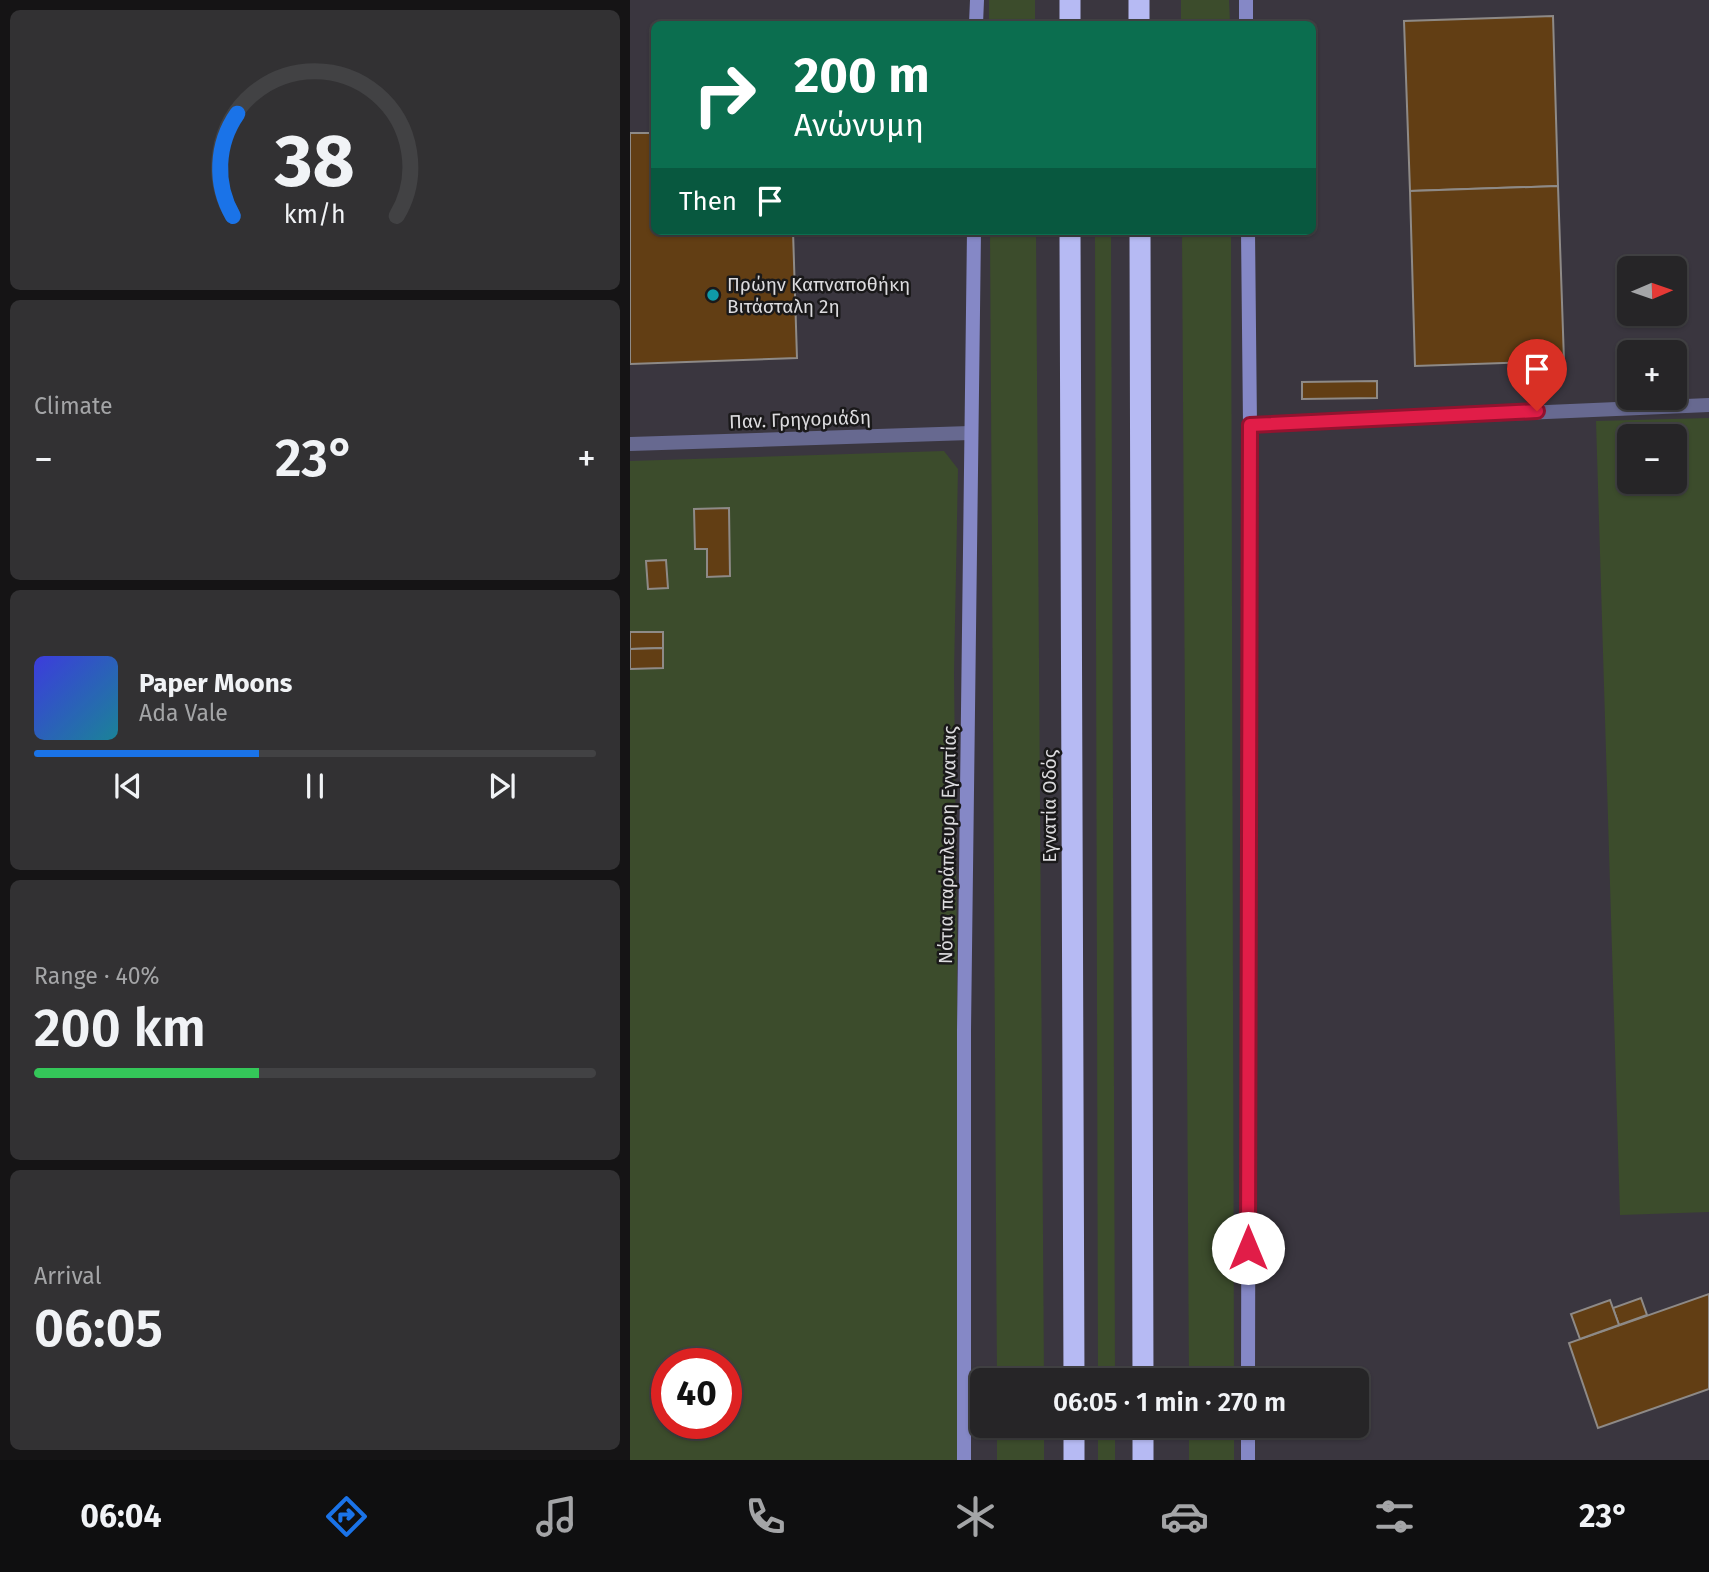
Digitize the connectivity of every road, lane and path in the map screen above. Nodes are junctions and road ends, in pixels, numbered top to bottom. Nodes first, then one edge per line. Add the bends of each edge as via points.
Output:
1 (977, 0) edge
2 (1070, 0) edge
3 (1139, 0) edge
4 (1246, 0) edge
5 (976, 21) edge
6 (1070, 21) edge
7 (1139, 21) edge
8 (1246, 21) edge
9 (974, 235) edge
10 (1070, 235) edge
11 (1140, 235) edge
12 (1248, 235) edge
13 (1709, 405) edge
14 (1250, 425) junction
15 (970, 433) junction
16 (630, 444) edge
17 (1074, 1368) edge
18 (1143, 1368) edge
19 (1248, 1368) edge
20 (1074, 1438) edge
21 (1143, 1438) edge
22 (1248, 1438) edge
23 (964, 1460) edge
24 (1074, 1460) edge
25 (1143, 1460) edge
26 (1248, 1460) edge

1 - 5 street
2 - 6 highway
3 - 7 highway
4 - 8 street
9 - 15 street, Νότια παράπλευρη Εγνατίας
10 - 17 highway, Εγνατία Οδός
11 - 18 highway
12 - 14 street
13 - 14 street
14 - 19 street
15 - 16 street, Παν. Γρηγοριάδη
15 - 23 street, Νότια παράπλευρη Εγνατίας
20 - 24 highway
21 - 25 highway
22 - 26 street

